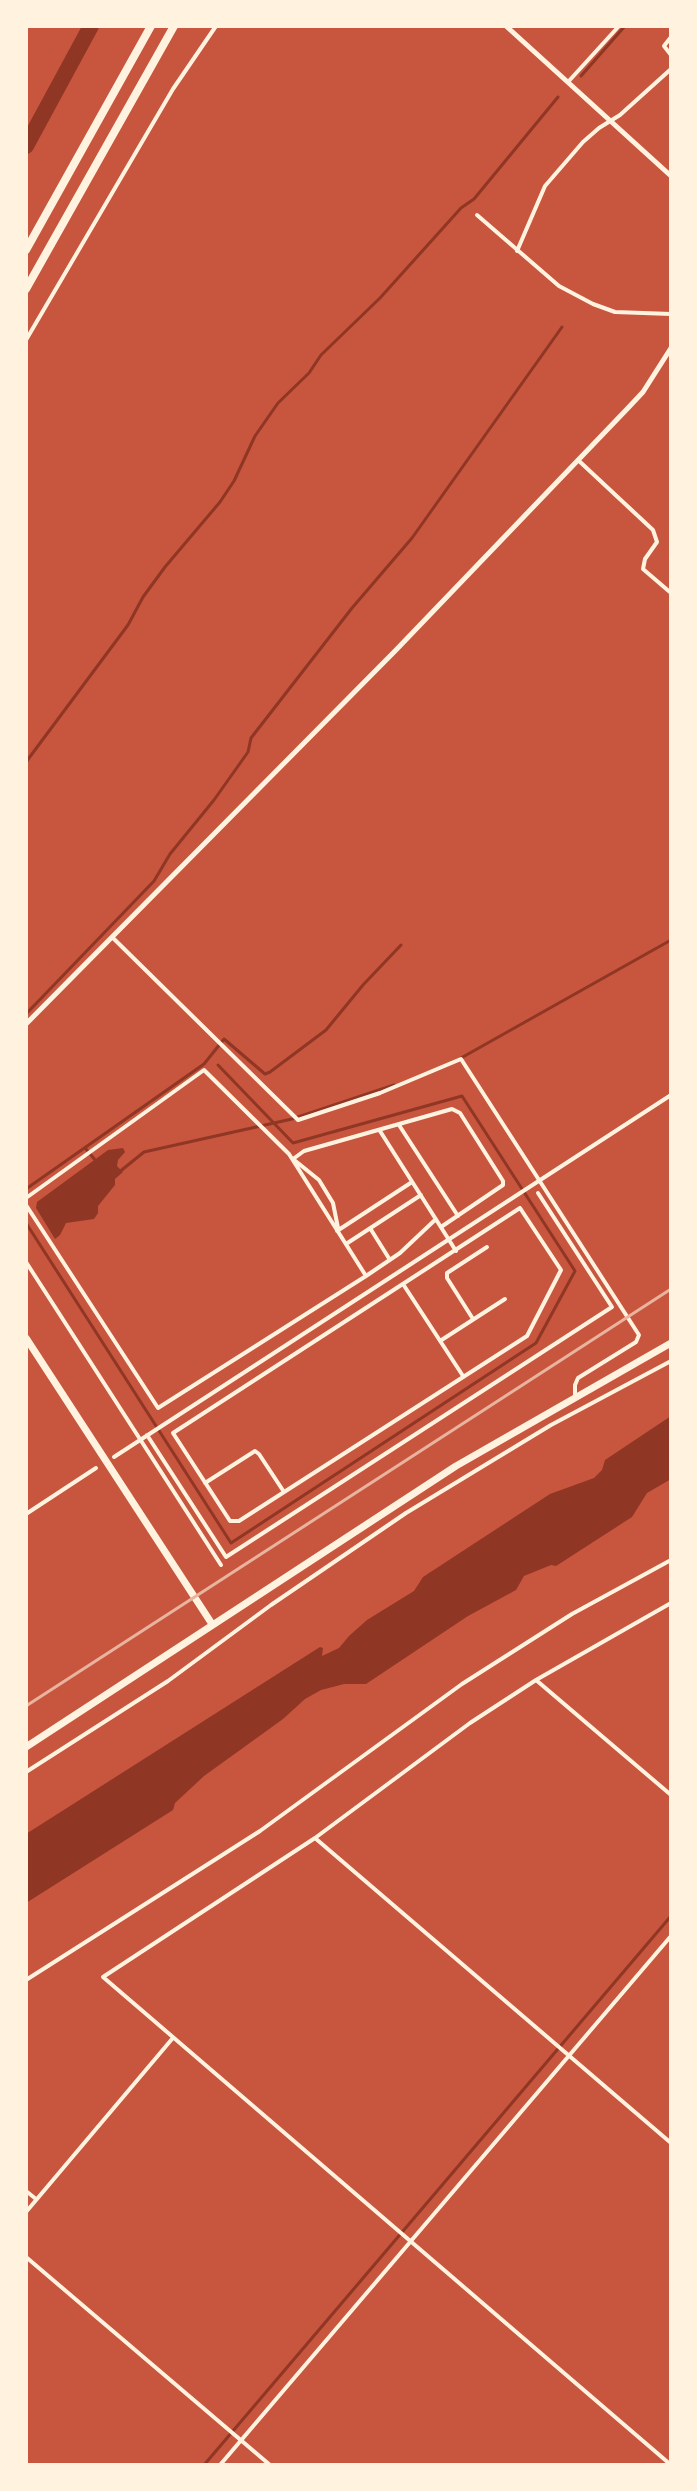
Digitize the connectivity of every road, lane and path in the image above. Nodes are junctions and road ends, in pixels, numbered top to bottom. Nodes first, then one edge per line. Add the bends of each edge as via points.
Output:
1 (151, 26) edge
2 (174, 26) edge
3 (216, 26) edge
4 (506, 26) edge
5 (619, 26) edge
6 (671, 37) edge
7 (671, 55) edge
8 (671, 69) edge
9 (568, 82) junction
10 (611, 121) junction
11 (671, 176) edge
12 (477, 215) dead end
13 (26, 250) edge
14 (517, 251) junction
15 (26, 289) edge
16 (671, 314) edge
17 (26, 340) edge
18 (671, 348) edge
19 (578, 460) junction
20 (671, 593) edge
21 (113, 938) junction
22 (26, 1024) edge
23 (671, 1095) edge
24 (399, 1125) junction
25 (379, 1130) junction
26 (293, 1159) junction
27 (539, 1180) junction
28 (412, 1182) junction
29 (538, 1193) dead end
30 (421, 1195) junction
31 (26, 1198) edge
32 (26, 1205) edge
33 (458, 1216) junction
34 (436, 1219) junction
35 (441, 1227) junction
36 (370, 1228) junction
37 (337, 1231) junction
38 (448, 1239) junction
39 (346, 1244) junction
40 (487, 1247) dead end
41 (456, 1251) junction
42 (390, 1260) junction
43 (26, 1262) edge
44 (592, 1262) junction
45 (586, 1266) junction
46 (366, 1276) junction
47 (403, 1284) junction
48 (505, 1299) dead end
49 (473, 1319) junction
50 (26, 1338) edge
51 (440, 1341) junction
52 (671, 1343) edge
53 (671, 1361) edge
54 (464, 1376) junction
55 (575, 1395) junction
56 (147, 1435) junction
57 (142, 1439) junction
58 (114, 1457) dead end
59 (96, 1468) dead end
60 (205, 1483) junction
61 (285, 1492) junction
62 (26, 1514) edge
63 (671, 1560) edge
64 (221, 1565) dead end
65 (671, 1603) edge
66 (212, 1624) junction
67 (536, 1680) junction
68 (26, 1747) edge
69 (26, 1772) edge
70 (671, 1795) edge
71 (315, 1838) junction
72 (671, 1936) edge
73 (26, 1980) edge
74 (172, 2039) junction
75 (568, 2056) junction
76 (671, 2143) edge
77 (26, 2191) edge
78 (36, 2199) junction
79 (26, 2212) edge
80 (411, 2242) junction
81 (26, 2257) edge
82 (241, 2441) junction
83 (220, 2465) edge
84 (270, 2465) edge
85 (671, 2465) edge

1 - 13 highway
2 - 15 highway
3 - 17 street via 165,102
4 - 9 street
5 - 9 street
6 - 7 street via 664,46
8 - 10 street
9 - 10 street
10 - 11 street
10 - 14 street via 583,142 545,186
12 - 14 street
14 - 16 street via 559,286 593,304 615,312
18 - 19 street via 643,392
19 - 20 street via 653,530 657,542 643,569
19 - 21 street
21 - 22 street
21 - 27 street via 298,1120 461,1059
23 - 27 street
24 - 25 street
24 - 33 street
24 - 33 street via 452,1109 460,1113 503,1185
25 - 26 street via 304,1151
25 - 28 street
26 - 31 street via 204,1070
26 - 37 street
26 - 37 street via 319,1180 333,1203
27 - 38 street
27 - 44 street
28 - 30 street
28 - 37 street
29 - 45 street
30 - 34 street
30 - 36 street
32 - 46 street via 158,1408
33 - 35 street
34 - 35 street
34 - 42 street
35 - 38 street
36 - 39 street
36 - 42 street
37 - 39 street
38 - 41 street
38 - 56 street
39 - 46 street
40 - 49 street via 447,1273
41 - 47 street
41 - 54 street via 520,1208 561,1270 527,1336
42 - 46 street
43 - 57 street
44 - 45 street
44 - 55 street via 639,1335 578,1378
45 - 56 street via 612,1307 226,1557
47 - 51 street
47 - 60 street via 173,1433
48 - 49 street
49 - 51 street
50 - 66 main road
51 - 54 street
52 - 55 main road
53 - 69 street via 551,1425 406,1513 168,1681
54 - 61 street
55 - 66 main road
56 - 57 street
57 - 58 street
57 - 64 street
59 - 62 street
60 - 61 street via 233,1523
60 - 61 street via 255,1451
63 - 73 street via 494,1663 260,1831
65 - 67 street
66 - 68 main road
67 - 70 street
67 - 71 street
71 - 74 street via 103,1977
71 - 75 street
72 - 75 street
74 - 78 street
74 - 80 street
75 - 76 street
75 - 80 street
77 - 78 street
78 - 79 street
80 - 82 street
80 - 85 street
81 - 82 street
82 - 83 street
82 - 84 street

